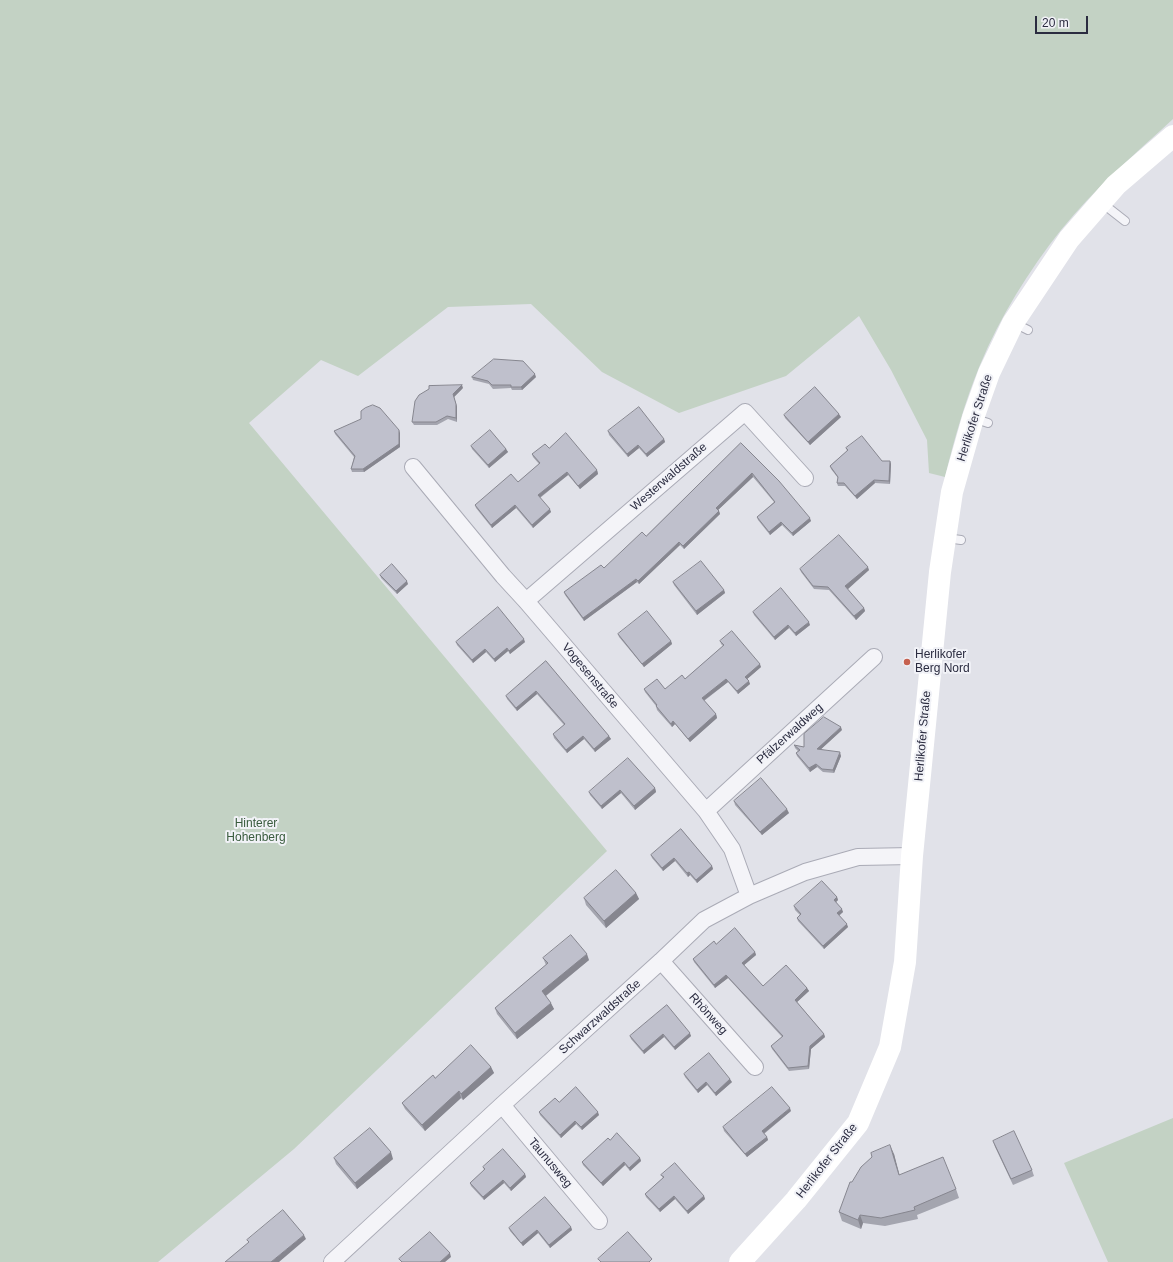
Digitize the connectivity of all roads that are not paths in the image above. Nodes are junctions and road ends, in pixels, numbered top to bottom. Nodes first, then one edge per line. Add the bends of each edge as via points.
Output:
1 (1173, 136) edge
2 (1101, 202) junction
3 (1125, 221) dead end
4 (413, 467) dead end
5 (805, 478) dead end
6 (526, 601) junction
7 (874, 657) dead end
8 (706, 811) junction
9 (912, 856) junction
10 (749, 896) junction
11 (661, 961) junction
12 (755, 1066) dead end
13 (502, 1105) junction
14 (599, 1221) dead end
15 (342, 1259) edge
16 (740, 1262) edge

1 - 2 main road, Herlikofer Straße via 1116,185
2 - 3 lane
2 - 9 main road, Herlikofer Straße via 1069,239 1020,327 989,373 980,420 952,492 954,539 932,642
4 - 6 street, Vogesenstraße
5 - 6 street, Westerwaldstraße via 745,412
6 - 8 street, Vogesenstraße
7 - 8 street, Pfälzerwaldweg
8 - 10 street, Vogesenstraße via 732,849
9 - 10 street, Schwarzwaldstraße via 858,857 805,872
9 - 16 main road, Herlikofer Straße via 905,962 888,1054 858,1123 796,1200
10 - 11 street, Schwarzwaldstraße via 704,920
11 - 12 street, Rhönweg
11 - 13 street, Schwarzwaldstraße
13 - 14 street, Taunusweg
13 - 15 street, Schwarzwaldstraße

